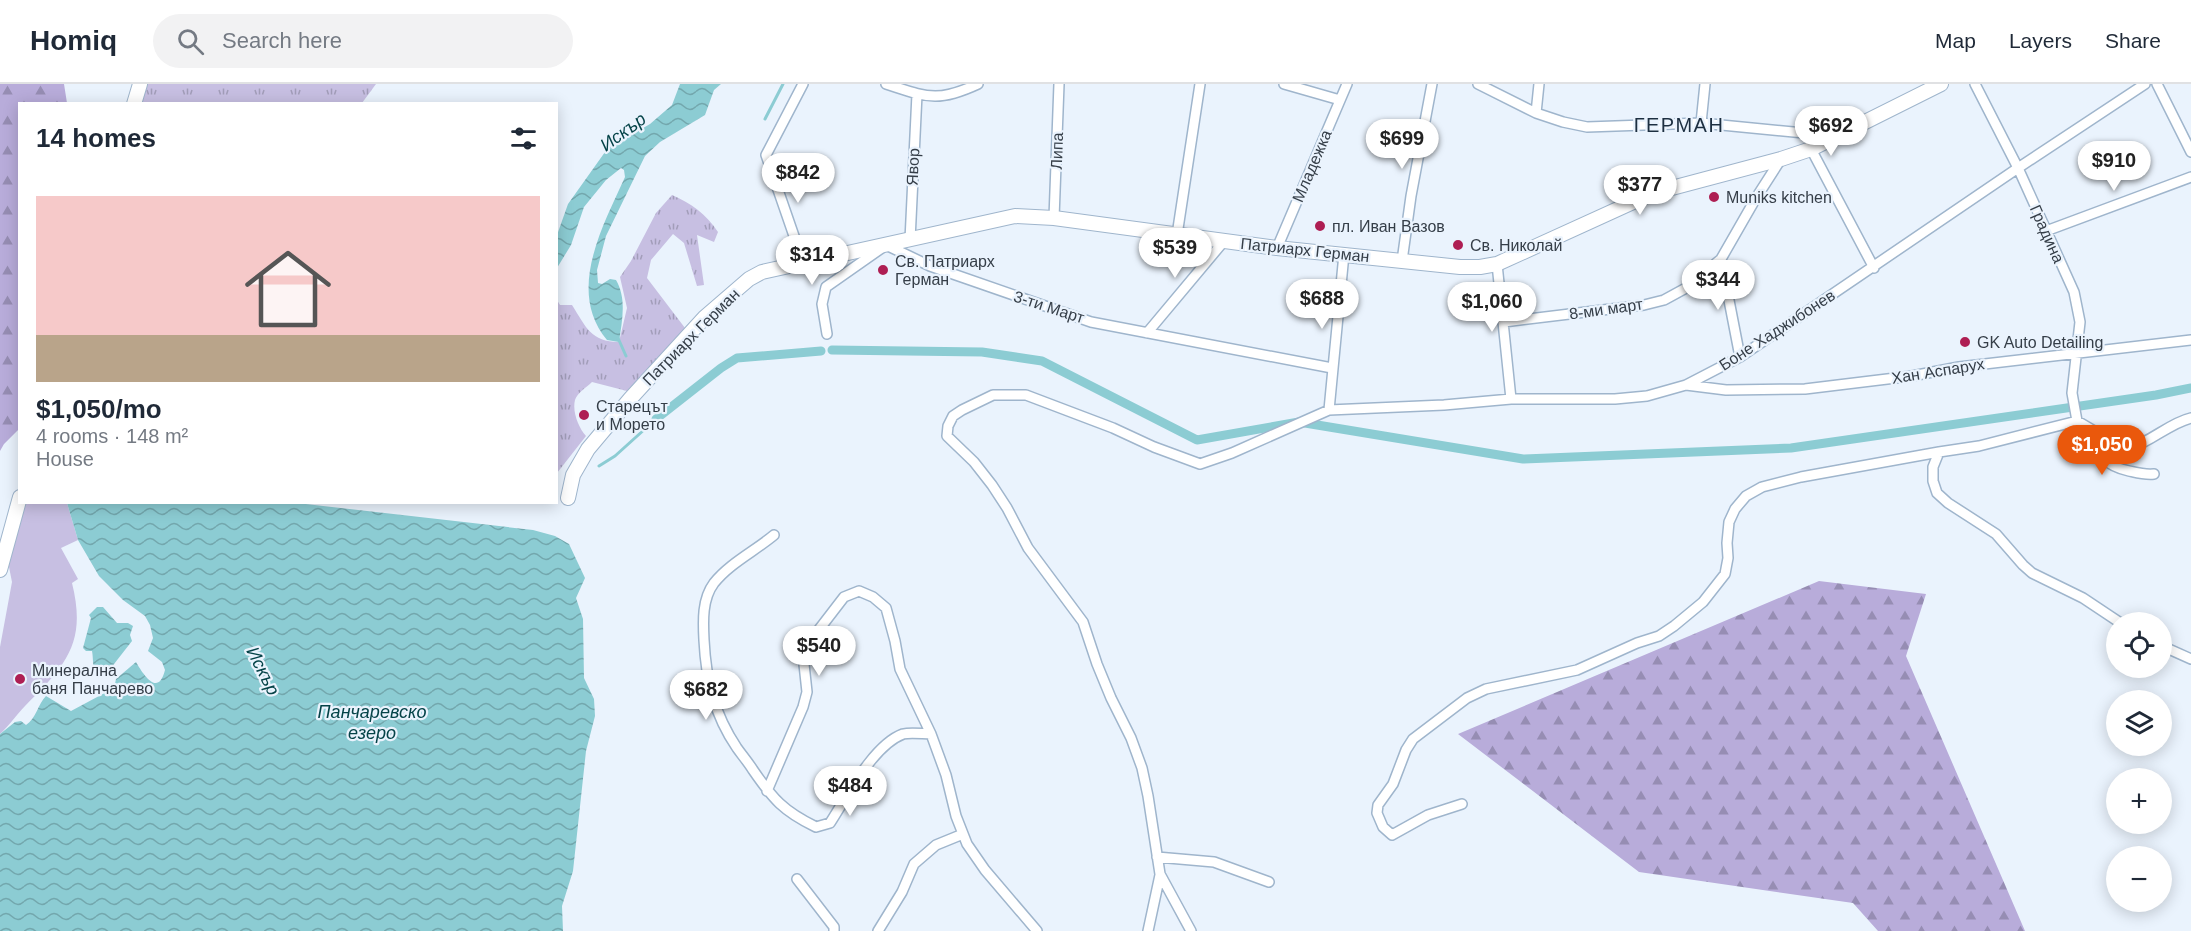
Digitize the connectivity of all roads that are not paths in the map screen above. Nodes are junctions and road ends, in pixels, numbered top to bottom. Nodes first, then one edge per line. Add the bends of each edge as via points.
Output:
1 (140, 84) edge
2 (803, 84) edge
3 (886, 84) edge
4 (978, 84) edge
5 (1059, 84) edge
6 (1200, 84) edge
7 (1284, 84) edge
8 (1347, 84) edge
9 (1432, 84) edge
10 (1478, 84) edge
11 (1539, 84) edge
12 (1705, 84) edge
13 (1941, 84) edge
14 (1975, 84) edge
15 (2145, 84) edge
16 (2157, 84) edge
17 (917, 94) junction
18 (1340, 100) junction
19 (135, 102) edge
20 (1536, 113) junction
21 (1701, 123) junction
22 (1839, 137) junction
23 (1811, 149) junction
24 (2191, 152) edge
25 (1781, 159) junction
26 (2018, 168) junction
27 (2191, 177) edge
28 (1053, 218) junction
29 (2046, 231) junction
30 (1177, 235) junction
31 (910, 240) junction
32 (1224, 241) junction
33 (886, 245) junction
34 (1277, 248) junction
35 (1344, 254) junction
36 (1722, 259) junction
37 (1402, 261) junction
38 (803, 262) junction
39 (1497, 264) junction
40 (1874, 268) junction
41 (1504, 322) junction
42 (1147, 333) junction
43 (827, 334) dead end
44 (2191, 340) edge
45 (2078, 354) junction
46 (1740, 357) junction
47 (1332, 368) junction
48 (1686, 385) junction
49 (1511, 399) junction
50 (1329, 410) junction
51 (2191, 418) edge
52 (2077, 421) junction
53 (2098, 446) junction
54 (1940, 452) junction
55 (2154, 474) dead end
56 (568, 498) dead end
57 (18, 504) edge
58 (774, 535) dead end
59 (0, 570) edge
60 (2106, 613) edge
61 (2172, 650) edge
62 (2191, 659) edge
63 (931, 734) junction
64 (767, 791) junction
65 (1462, 804) dead end
66 (963, 834) junction
67 (1157, 856) junction
68 (1160, 874) junction
69 (797, 879) dead end
70 (1269, 882) dead end
71 (834, 931) edge
72 (878, 931) edge
73 (1037, 931) edge
74 (1148, 931) edge
75 (1191, 931) edge

1 - 19 street
2 - 38 street via 766,155
3 - 17 street
4 - 17 street via 948,97
5 - 28 street, Липа
6 - 30 street
7 - 18 street
8 - 18 street, Младежка
9 - 37 street
10 - 20 street
11 - 20 street
12 - 21 street
13 - 22 street, Патриарх Герман
14 - 26 street, Градина
15 - 26 street, Боне Хаджибонев
16 - 24 street
17 - 31 street, Явор
18 - 34 street, Младежка
20 - 21 street via 1587,127
21 - 22 street
22 - 23 street, Патриарх Герман
23 - 25 street, Патриарх Герман
23 - 40 street
25 - 36 street, 8-ми март
25 - 39 street, Патриарх Герман via 1653,193
26 - 29 street, Градина
26 - 40 street, Боне Хаджибонев
27 - 29 street
28 - 30 street, Патриарх Герман
28 - 31 street, Патриарх Герман via 1015,216
29 - 45 street, Градина via 2074,292 2080,322
30 - 32 street, Патриарх Герман
31 - 33 street, Патриарх Герман
32 - 34 street, Патриарх Герман
32 - 42 street
33 - 38 street, Патриарх Герман
33 - 42 street, 3-ти Март via 1004,293 1091,322
33 - 43 street via 826,287 822,304
34 - 35 street, Патриарх Герман
35 - 37 street, Патриарх Герман
35 - 47 street
36 - 41 street, 8-ми март via 1664,300
36 - 46 street
37 - 39 street, Патриарх Герман via 1460,267
38 - 56 street, Патриарх Герман via 749,279 705,317 588,449 573,475
39 - 41 street
40 - 46 street, Боне Хаджибонев
41 - 49 street
42 - 47 street, 3-ти Март
44 - 45 street, Хан Аспарух
45 - 48 street, Хан Аспарух via 1805,389 1726,390
45 - 52 street, Градина via 2072,393
46 - 48 street, Боне Хаджибонев
47 - 50 street
48 - 49 street, Боне Хаджибонев via 1647,396 1616,399
49 - 50 street, Боне Хаджибонев
50 - 67 street, Боне Хаджибонев via 1200,464 1026,395 993,395 953,416 948,426 947,436 992,486 1028,548 1083,622 1142,768
51 - 53 street via 2127,449
52 - 53 street via 2094,431
52 - 54 street
53 - 55 street via 2102,457 2115,468
54 - 60 street via 1933,467 1937,493 1996,534 2032,573
54 - 65 street via 1801,477 1762,487 1746,496 1729,522 1725,574 1703,603 1659,636 1603,660 1577,670 1486,689 1467,698 1413,739 1377,813 1392,835 1428,815
57 - 59 street
58 - 64 street via 742,557 714,584 704,603 703,626 708,681 717,711
61 - 62 street
63 - 64 street via 904,734 883,746 830,823 816,827 792,816
63 - 64 street via 900,669 886,608 859,591 844,597 803,655 807,692
63 - 66 street
66 - 72 street via 936,845 914,864
66 - 73 street via 985,870
67 - 68 street, Боне Хаджибонев
67 - 70 street via 1214,862
68 - 74 street
68 - 75 street
69 - 71 street

